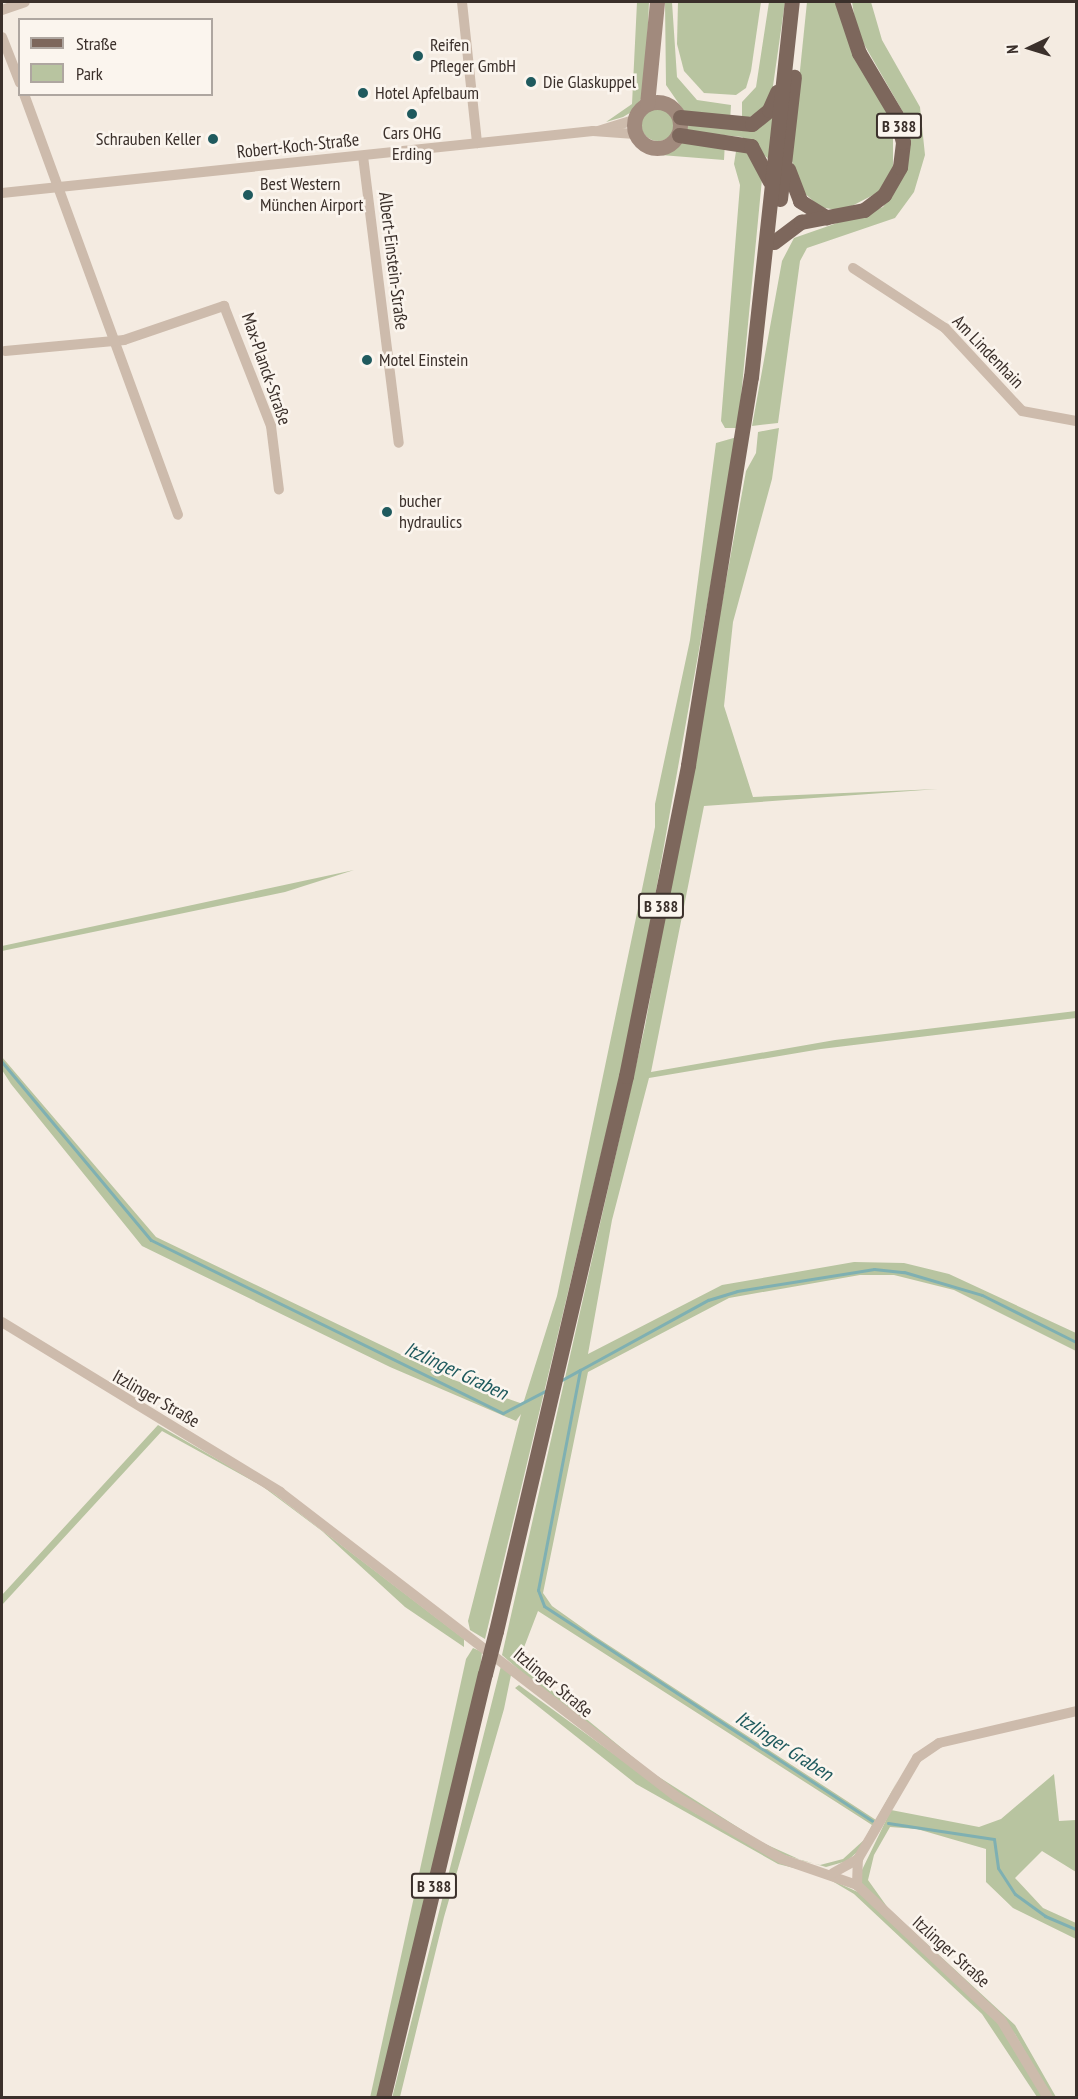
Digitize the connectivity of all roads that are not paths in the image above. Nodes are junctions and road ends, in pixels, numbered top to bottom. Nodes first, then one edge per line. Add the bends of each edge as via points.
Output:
1 (25, 2) edge
2 (462, 2) edge
3 (657, 2) edge
4 (792, 2) edge
5 (802, 2) edge
6 (843, 2) edge
7 (2, 10) edge
8 (2, 36) edge
9 (5, 57) edge
10 (656, 59) junction
11 (783, 78) junction
12 (18, 80) edge
13 (25, 96) edge
14 (666, 102) junction
15 (647, 104) junction
16 (680, 117) junction
17 (635, 127) junction
18 (679, 135) junction
19 (477, 143) junction
20 (363, 156) junction
21 (785, 159) junction
22 (771, 185) junction
23 (60, 188) junction
24 (2, 193) edge
25 (826, 217) junction
26 (774, 242) junction
27 (853, 268) dead end
28 (112, 341) junction
29 (5, 351) dead end
30 (751, 377) junction
31 (1077, 421) edge
32 (399, 443) dead end
33 (279, 490) dead end
34 (178, 515) dead end
35 (2, 1322) edge
36 (1077, 1711) edge
37 (858, 1858) junction
38 (833, 1873) junction
39 (857, 1885) junction
40 (383, 2097) edge
41 (1048, 2097) edge

1 - 7 street
2 - 19 street
3 - 10 main road
4 - 11 main road, B 388
5 - 21 main road, B 388
6 - 25 main road, B 388 via 858,54 896,115 902,154 894,182 875,204 848,216
8 - 9 street
9 - 12 street
10 - 14 main road
10 - 15 main road
11 - 16 main road, B 388 via 769,110 752,124
11 - 22 main road, B 388
13 - 23 street
14 - 15 main road
14 - 16 main road
15 - 17 main road
16 - 18 main road
17 - 18 main road via 645,145 660,148
17 - 19 street, Robert-Koch-Straße
18 - 22 main road via 751,146
19 - 20 street, Robert-Koch-Straße
20 - 23 street, Robert-Koch-Straße
20 - 32 street, Albert-Einstein-Straße
21 - 25 main road, B 388 via 795,195
21 - 26 main road, B 388
22 - 30 main road, B 388
23 - 24 street, Robert-Koch-Straße
23 - 28 street
25 - 26 main road, B 388 via 792,226
26 - 30 main road, B 388
27 - 31 street, Am Lindenhain via 945,328 1022,411
28 - 29 street
28 - 33 street, Max-Planck-Straße via 219,306 228,308 271,426
28 - 34 street
30 - 40 main road, B 388, bridge via 656,934 566,1342
35 - 38 street, Itzlinger Straße via 280,1492 658,1785 776,1856
36 - 37 street via 932,1748 917,1758
37 - 38 street
37 - 39 street
38 - 39 street, Itzlinger Straße
39 - 41 street, Itzlinger Straße via 1000,2020

